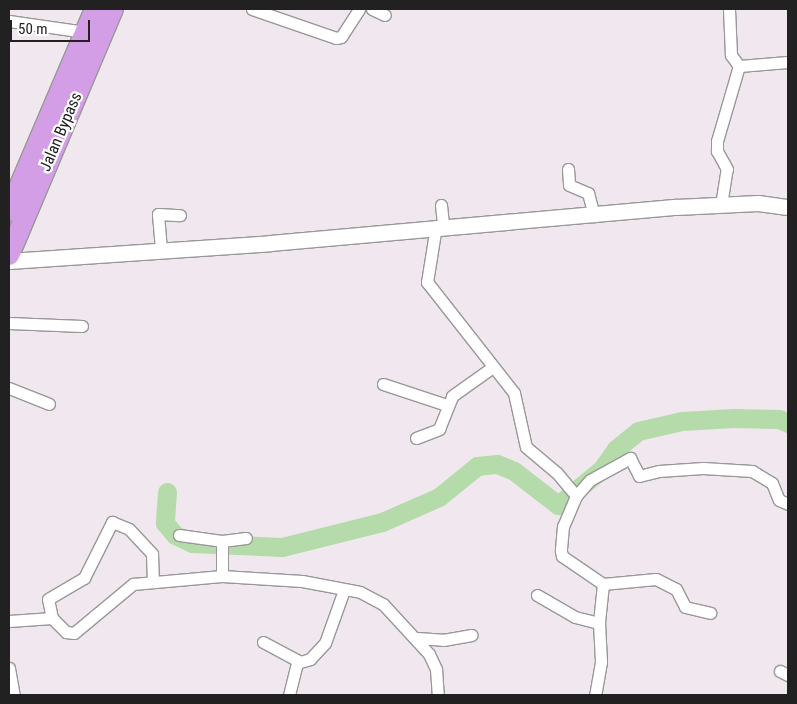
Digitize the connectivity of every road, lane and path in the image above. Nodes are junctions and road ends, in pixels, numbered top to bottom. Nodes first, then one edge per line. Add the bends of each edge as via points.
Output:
1 (95, 9) edge
2 (112, 9) edge
3 (252, 9) edge
4 (358, 9) edge
5 (372, 9) edge
6 (729, 9) edge
7 (385, 15) dead end
8 (9, 21) edge
9 (85, 32) junction
10 (788, 62) edge
11 (739, 66) junction
12 (568, 169) dead end
13 (13, 189) edge
14 (722, 204) junction
15 (441, 205) dead end
16 (788, 207) edge
17 (9, 211) edge
18 (180, 215) dead end
19 (594, 216) junction
20 (440, 225) junction
21 (160, 250) junction
22 (9, 255) edge
23 (9, 261) edge
24 (9, 323) edge
25 (82, 326) dead end
26 (493, 367) junction
27 (383, 384) dead end
28 (9, 388) edge
29 (49, 404) dead end
30 (447, 405) junction
31 (416, 438) dead end
32 (574, 492) junction
33 (788, 504) edge
34 (179, 535) dead end
35 (246, 538) dead end
36 (222, 545) junction
37 (222, 576) junction
38 (153, 582) junction
39 (603, 584) junction
40 (344, 590) junction
41 (537, 595) dead end
42 (710, 613) dead end
43 (52, 618) junction
44 (9, 621) edge
45 (599, 622) junction
46 (472, 635) dead end
47 (417, 638) junction
48 (263, 642) dead end
49 (298, 661) junction
50 (9, 668) edge
51 (14, 695) edge
52 (289, 695) edge
53 (438, 695) edge
54 (595, 695) edge

1 - 9 highway, Jalan Bypass
2 - 22 highway, Jalan Bypass
3 - 4 street via 336,38 341,37
5 - 7 street
6 - 11 street via 731,55
8 - 9 street
9 - 13 highway, Jalan Bypass
10 - 11 street
11 - 14 street via 717,141 717,151 727,169
12 - 19 street via 568,185 588,193
13 - 17 highway, Jalan Bypass
14 - 16 street
14 - 19 street
15 - 20 street
18 - 21 street via 158,214
19 - 20 street
20 - 21 street via 270,243
20 - 26 street via 427,282
21 - 23 street
24 - 25 street via 39,327
26 - 30 street via 452,396
26 - 32 street via 514,394 526,447
27 - 30 street
28 - 29 street
30 - 31 street via 439,429
32 - 33 street via 630,458 639,476 659,470 711,468 752,471 772,483 779,500
32 - 39 street via 563,526 562,556
34 - 36 street
35 - 36 street
36 - 37 street
37 - 38 street
37 - 40 street via 302,581
38 - 43 street via 123,589 74,633 66,632
38 - 43 street via 152,554 129,529 112,522 84,578 48,599
39 - 42 street via 656,579 676,589 686,607
39 - 45 street
40 - 47 street via 360,592 383,604
40 - 49 street via 325,643 310,659
41 - 45 street via 575,617
43 - 44 street
45 - 54 street via 601,662
46 - 47 street via 443,640
47 - 53 street via 436,669
48 - 49 street
49 - 52 street
50 - 51 street

